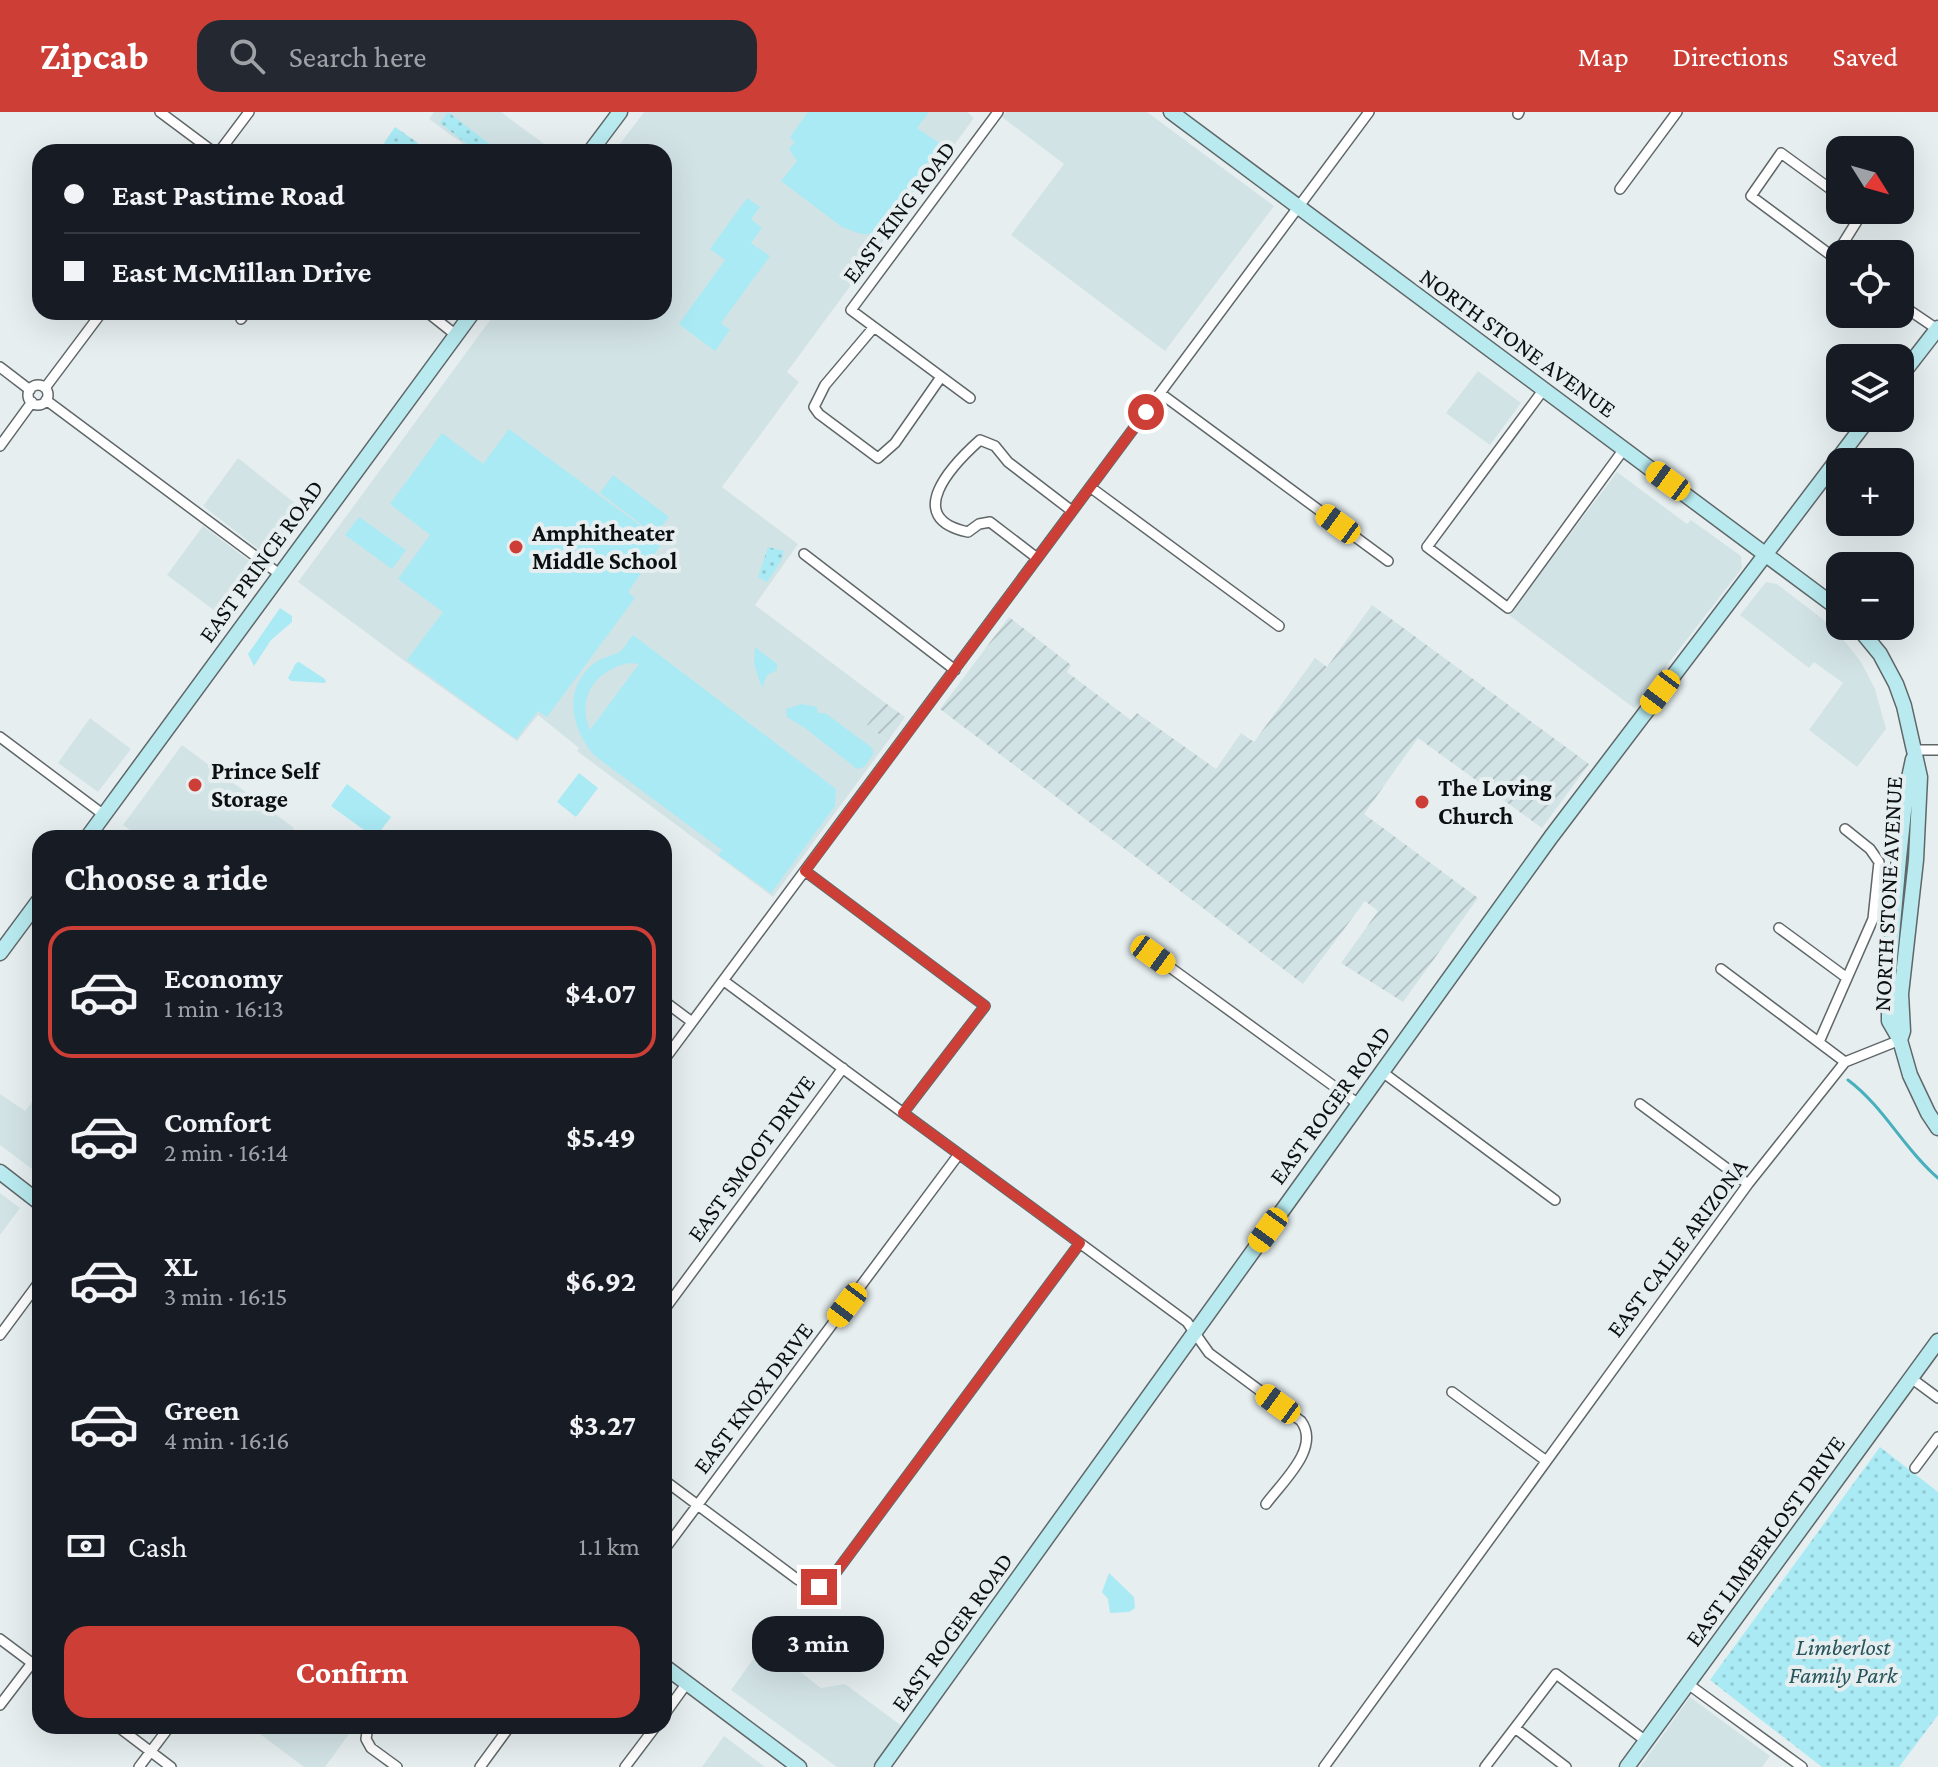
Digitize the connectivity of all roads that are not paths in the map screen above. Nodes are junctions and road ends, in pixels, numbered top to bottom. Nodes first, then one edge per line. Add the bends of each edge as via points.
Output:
1 (160, 112) edge
2 (249, 112) edge
3 (620, 112) edge
4 (998, 112) edge
5 (1171, 112) edge
6 (1369, 112) edge
7 (1677, 112) edge
8 (207, 144) edge
9 (223, 144) edge
10 (596, 144) edge
11 (1826, 186) edge
12 (1620, 189) dead end
13 (1298, 207) junction
14 (1826, 252) edge
15 (1914, 313) edge
16 (96, 320) edge
17 (437, 320) edge
18 (467, 320) edge
19 (874, 327) junction
20 (1937, 329) edge
21 (456, 335) junction
22 (1914, 359) edge
23 (0, 367) edge
24 (941, 377) junction
25 (45, 388) junction
26 (1544, 389) junction
27 (30, 390) junction
28 (1160, 393) junction
29 (970, 398) dead end
30 (46, 400) junction
31 (32, 402) junction
32 (1858, 432) edge
33 (0, 446) edge
34 (1624, 449) junction
35 (1090, 487) junction
36 (1072, 511) junction
37 (804, 554) dead end
38 (1767, 554) junction
39 (1037, 558) junction
40 (1388, 561) dead end
41 (278, 573) junction
42 (1826, 599) edge
43 (1279, 626) dead end
44 (1868, 640) edge
45 (955, 670) junction
46 (0, 737) edge
47 (1915, 750) junction
48 (1938, 750) edge
49 (104, 815) junction
50 (1845, 829) dead end
51 (93, 830) edge
52 (805, 871) junction
53 (32, 910) edge
54 (1779, 928) dead end
55 (0, 953) edge
56 (1153, 955) dead end
57 (1721, 969) dead end
58 (1847, 978) junction
59 (724, 981) junction
60 (672, 1007) edge
61 (692, 1022) junction
62 (1900, 1040) junction
63 (1819, 1042) junction
64 (672, 1049) edge
65 (1845, 1062) junction
66 (843, 1068) junction
67 (1381, 1071) junction
68 (1357, 1103) junction
69 (1640, 1104) dead end
70 (903, 1113) junction
71 (1938, 1128) edge
72 (959, 1154) junction
73 (0, 1172) edge
74 (1748, 1184) junction
75 (32, 1197) edge
76 (1555, 1200) dead end
77 (1080, 1243) junction
78 (32, 1292) edge
79 (672, 1299) edge
80 (1193, 1334) junction
81 (0, 1335) edge
82 (1938, 1341) edge
83 (1911, 1378) junction
84 (1452, 1392) dead end
85 (1938, 1398) edge
86 (1938, 1437) edge
87 (1545, 1460) junction
88 (1915, 1468) dead end
89 (672, 1486) edge
90 (1266, 1504) dead end
91 (698, 1506) junction
92 (672, 1540) edge
93 (819, 1587) junction
94 (819, 1602) dead end
95 (0, 1639) edge
96 (32, 1663) edge
97 (32, 1670) edge
98 (672, 1672) edge
99 (687, 1683) junction
100 (1688, 1684) junction
101 (672, 1704) edge
102 (0, 1705) edge
103 (1515, 1728) junction
104 (128, 1734) edge
105 (164, 1734) edge
106 (367, 1734) edge
107 (504, 1734) edge
108 (650, 1734) edge
109 (1646, 1741) junction
110 (151, 1751) junction
111 (139, 1767) edge
112 (171, 1767) edge
113 (397, 1767) edge
114 (480, 1767) edge
115 (625, 1767) edge
116 (799, 1767) edge
117 (882, 1767) edge
118 (1324, 1767) edge
119 (1485, 1767) edge
120 (1566, 1767) edge
121 (1627, 1767) edge
122 (1802, 1767) edge

1 - 8 street
2 - 9 street
3 - 10 main road
4 - 19 street, EAST KING ROAD via 851,310
5 - 13 main road, NORTH STONE AVENUE
6 - 13 street
7 - 12 street
11 - 14 street via 1781,153 1751,196
13 - 26 main road, NORTH STONE AVENUE
13 - 28 street
15 - 20 street
16 - 25 street
17 - 21 street
18 - 21 main road, EAST PRINCE ROAD
19 - 24 street
19 - 24 street via 825,385 814,407 819,414 878,458 895,443
20 - 22 main road
21 - 41 main road, EAST PRINCE ROAD
23 - 27 street
24 - 29 street
25 - 27 street
25 - 30 street
26 - 34 main road, NORTH STONE AVENUE
26 - 34 street via 1427,547 1473,582 1508,608
27 - 31 street
28 - 35 street
28 - 40 street
30 - 31 street
30 - 41 street
31 - 33 street
32 - 38 main road, EAST ROGER ROAD
34 - 38 main road, NORTH STONE AVENUE
35 - 36 street
35 - 43 street
36 - 39 street
36 - 39 street via 988,441 980,440 958,461 934,498 934,510 956,529 968,532 990,522
37 - 45 street
38 - 42 main road, NORTH STONE AVENUE
38 - 67 main road, EAST ROGER ROAD
39 - 45 street
41 - 49 main road, EAST PRINCE ROAD
44 - 47 main road, NORTH STONE AVENUE via 1896,684
45 - 52 street
46 - 49 street
47 - 48 street
47 - 62 main road, NORTH STONE AVENUE via 1904,805 1889,969 1889,1021
49 - 51 main road, EAST PRINCE ROAD
50 - 58 street via 1879,862 1873,919
52 - 59 street
52 - 70 street via 985,1006
53 - 55 main road
54 - 58 street
56 - 68 street
57 - 63 street
58 - 63 street
59 - 61 street
59 - 66 street
60 - 61 street
61 - 64 street
62 - 65 street
62 - 71 main road, NORTH STONE AVENUE via 1910,1075
63 - 65 street
65 - 74 street, EAST CALLE ARIZONA
66 - 70 street
66 - 79 street, EAST SMOOT DRIVE
67 - 68 main road, EAST ROGER ROAD
67 - 76 street
68 - 80 main road, EAST ROGER ROAD
69 - 74 street
70 - 72 street
72 - 77 street
72 - 91 street, EAST KNOX DRIVE
73 - 75 main road
74 - 87 street, EAST CALLE ARIZONA
77 - 80 street via 1187,1322
77 - 93 street via 834,1575
78 - 81 street
80 - 90 street via 1209,1353 1306,1427 1308,1442 1302,1455
80 - 117 main road, EAST ROGER ROAD
82 - 83 main road, EAST LIMBERLOST DRIVE
83 - 85 street
83 - 100 main road, EAST LIMBERLOST DRIVE
84 - 87 street
86 - 88 street
87 - 118 street, EAST CALLE ARIZONA
89 - 91 street
91 - 92 street, EAST KNOX DRIVE
91 - 93 street via 797,1579
93 - 94 street
95 - 96 street
97 - 102 street
98 - 99 main road
99 - 101 street
99 - 116 main road
100 - 109 main road, EAST LIMBERLOST DRIVE
100 - 122 street
103 - 109 street via 1556,1674
103 - 119 street
103 - 120 street
104 - 110 street
105 - 110 street
106 - 113 street via 371,1748
107 - 114 street
108 - 115 street
109 - 121 main road, EAST LIMBERLOST DRIVE
110 - 111 street
110 - 112 street

